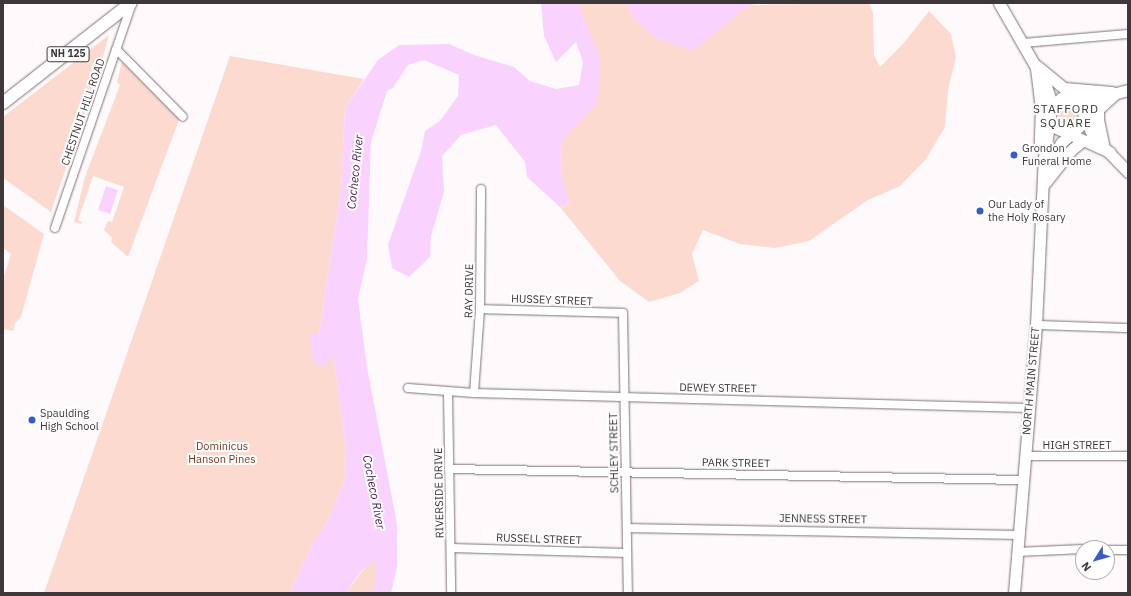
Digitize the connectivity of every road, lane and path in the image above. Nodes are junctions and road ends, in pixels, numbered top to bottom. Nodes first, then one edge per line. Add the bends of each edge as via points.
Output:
1 (132, 3) edge
2 (999, 3) edge
3 (1128, 34) edge
4 (1023, 43) junction
5 (116, 49) junction
6 (1036, 65) junction
7 (1064, 88) junction
8 (1128, 90) edge
9 (1116, 93) junction
10 (1077, 99) junction
11 (3, 104) edge
12 (1050, 108) junction
13 (1098, 108) junction
14 (183, 117) dead end
15 (1084, 120) junction
16 (1050, 121) junction
17 (1070, 134) junction
18 (1082, 141) junction
19 (1106, 148) junction
20 (1044, 168) junction
21 (1128, 172) edge
22 (1044, 184) junction
23 (481, 189) dead end
24 (55, 228) dead end
25 (480, 309) junction
26 (623, 313) joint
27 (1036, 325) junction
28 (1128, 328) edge
29 (408, 388) dead end
30 (448, 392) junction
31 (474, 393) junction
32 (624, 397) junction
33 (1028, 408) junction
34 (1026, 456) junction
35 (1128, 456) edge
36 (449, 469) junction
37 (626, 471) junction
38 (1023, 480) junction
39 (627, 528) junction
40 (1018, 535) junction
41 (451, 548) junction
42 (1075, 549) edge
43 (1115, 550) edge
44 (1128, 550) edge
45 (1017, 552) junction
46 (627, 553) junction
47 (451, 593) edge
48 (628, 593) edge
49 (1014, 593) edge

1 - 5 street, CHESTNUT HILL ROAD
1 - 11 main road, NH 125
2 - 4 main road, NORTH MAIN STREET
3 - 4 street
4 - 6 main road, NORTH MAIN STREET
5 - 14 street
5 - 24 street, CHESTNUT HILL ROAD
6 - 7 main road, NORTH MAIN STREET
6 - 12 main road, NORTH MAIN STREET via 1045,83
6 - 20 main road, NORTH MAIN STREET via 1041,107 1039,156
7 - 9 main road
7 - 10 main road, NORTH MAIN STREET
8 - 9 main road
9 - 10 main road via 1089,100
9 - 13 main road
10 - 12 main road via 1061,98
10 - 15 main road
12 - 16 main road
13 - 15 main road
13 - 19 main road via 1098,120
15 - 17 main road
15 - 19 main road via 1092,135
16 - 17 main road via 1058,130
16 - 20 main road, NORTH MAIN STREET
17 - 18 main road
17 - 20 main road
18 - 19 main road
18 - 22 main road via 1071,150
19 - 21 main road
20 - 22 main road, NORTH MAIN STREET
22 - 27 main road, NORTH MAIN STREET
23 - 25 street, RAY DRIVE
25 - 26 street, HUSSEY STREET
25 - 31 street, RAY DRIVE
26 - 32 street, SCHLEY STREET
27 - 28 street
27 - 33 main road, NORTH MAIN STREET
29 - 30 street, DEWEY STREET
30 - 31 street, DEWEY STREET
30 - 36 street, RIVERSIDE DRIVE
31 - 32 street, DEWEY STREET
32 - 33 street, DEWEY STREET
32 - 37 street, SCHLEY STREET
33 - 34 main road, NORTH MAIN STREET
34 - 35 street, HIGH STREET
34 - 38 main road, NORTH MAIN STREET
36 - 37 street, PARK STREET
36 - 41 street, RIVERSIDE DRIVE
37 - 38 street, PARK STREET
37 - 39 street, SCHLEY STREET
38 - 40 main road, NORTH MAIN STREET
39 - 40 street, JENNESS STREET
39 - 46 street, SCHLEY STREET
40 - 45 main road, NORTH MAIN STREET
41 - 46 street, RUSSELL STREET
41 - 47 street, RIVERSIDE DRIVE
42 - 45 street
43 - 44 street
45 - 49 main road, NORTH MAIN STREET
46 - 48 street, SCHLEY STREET

